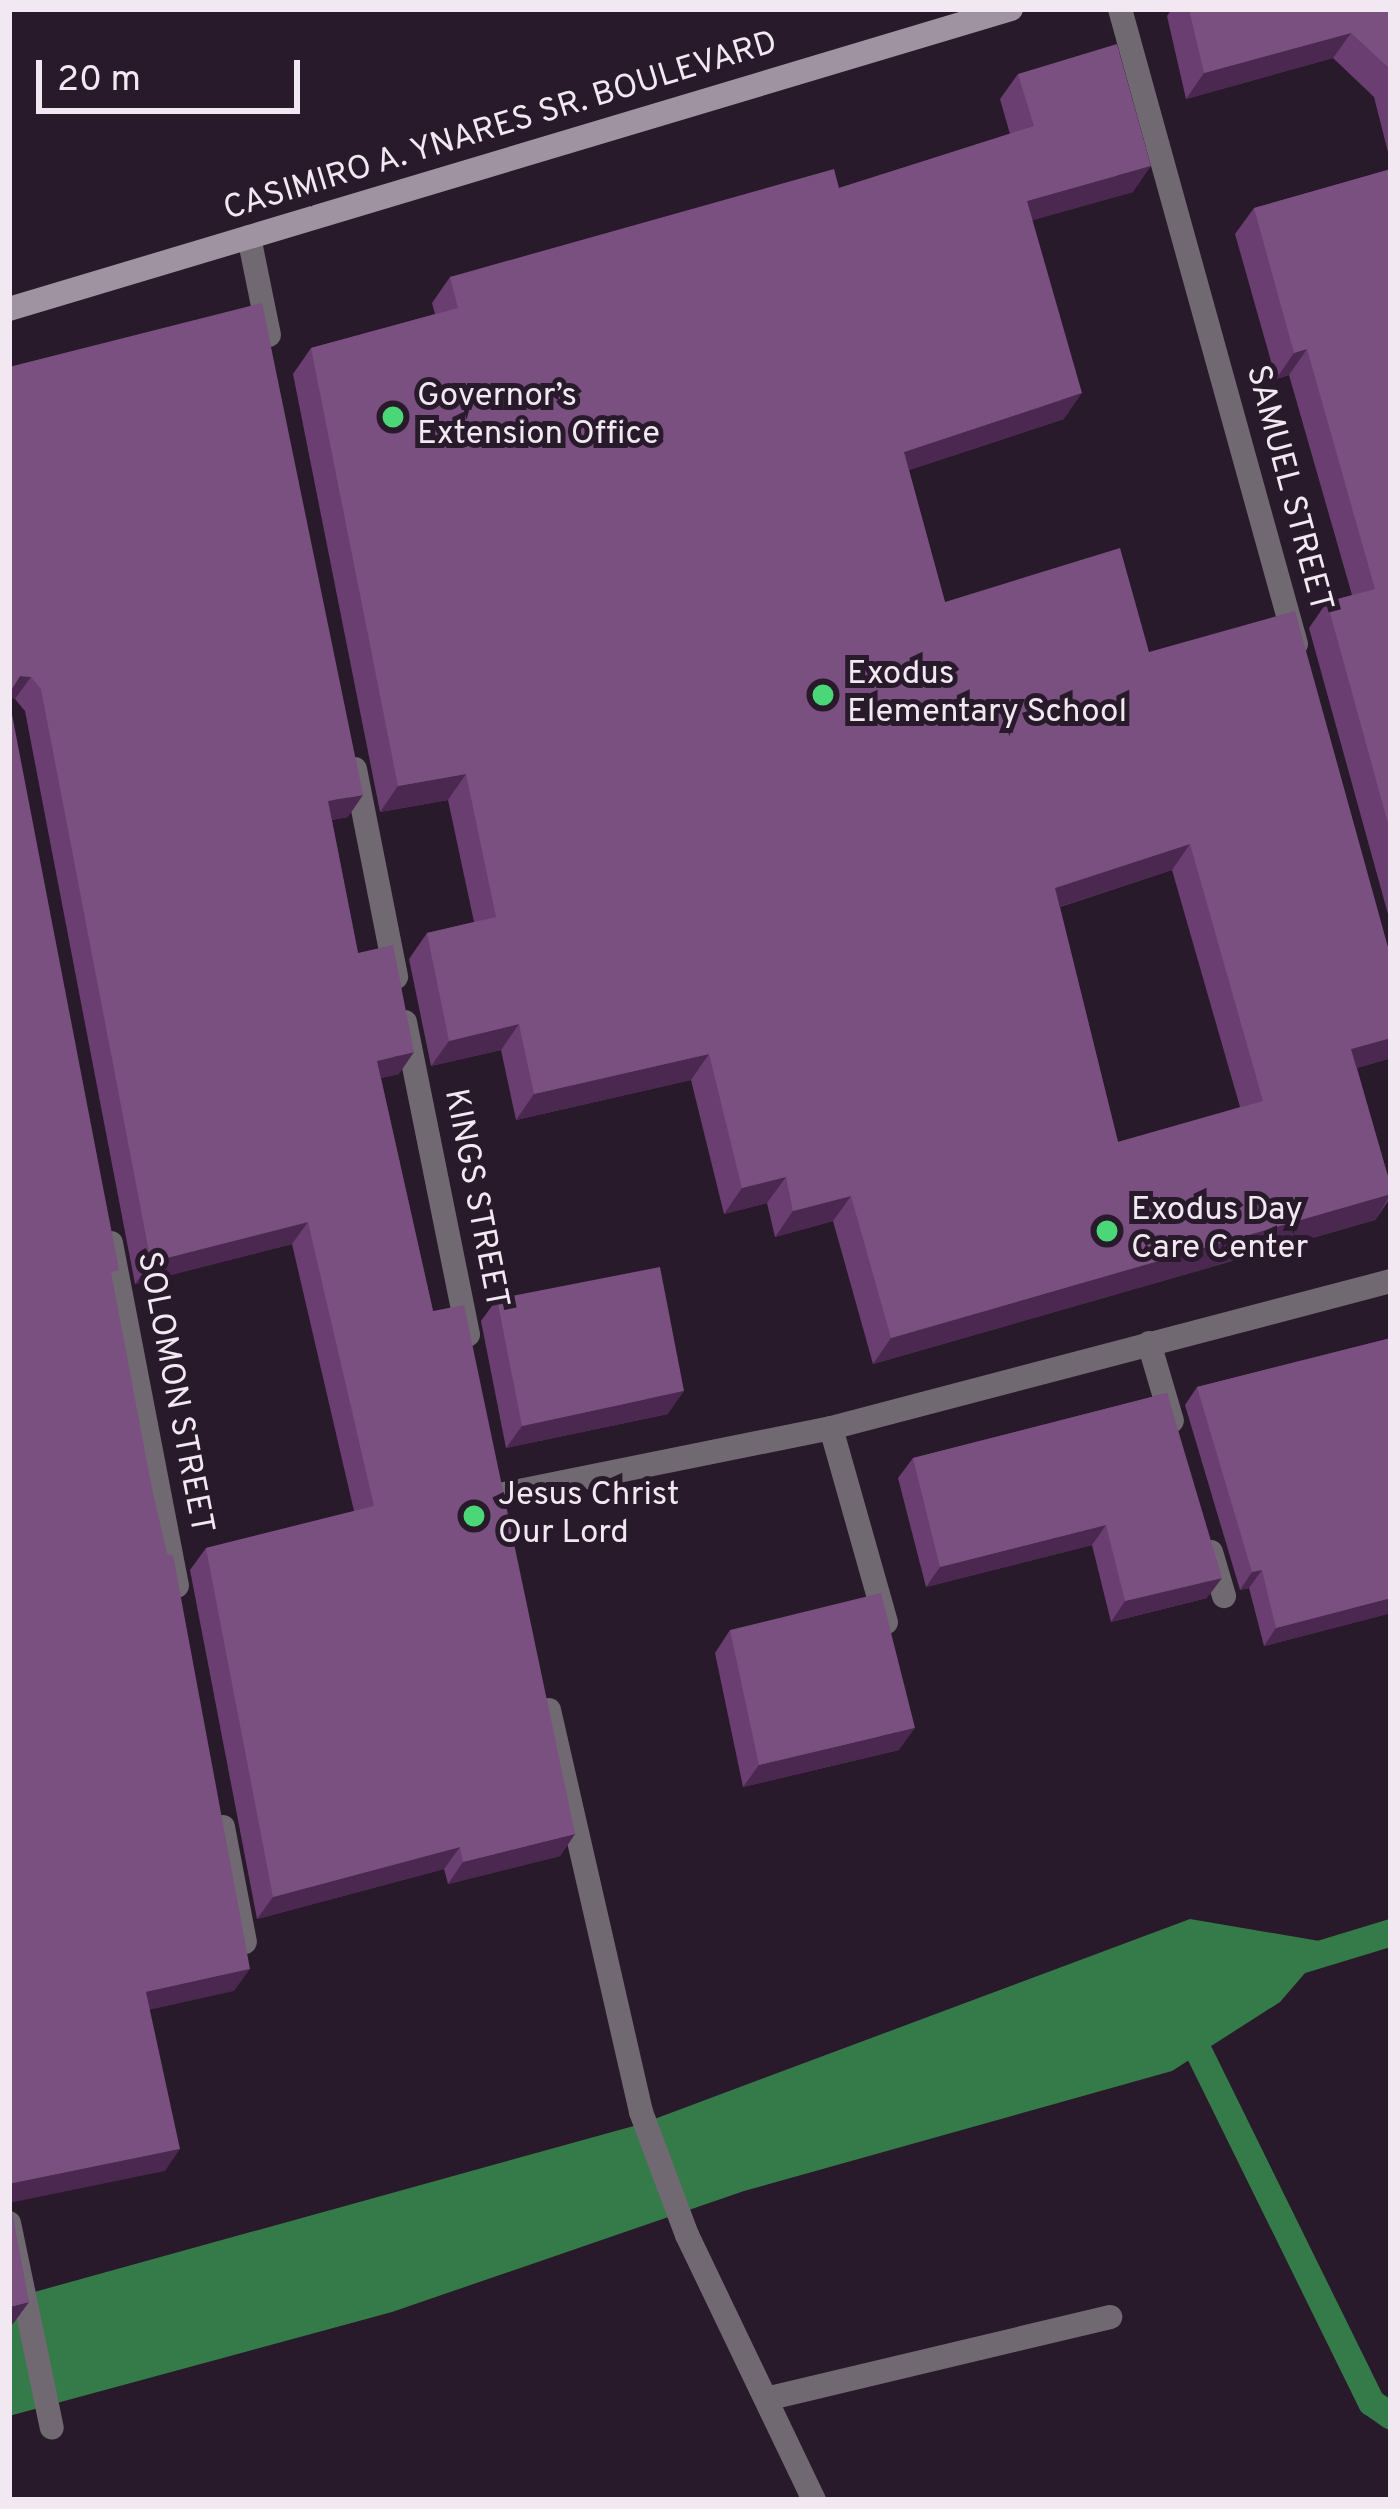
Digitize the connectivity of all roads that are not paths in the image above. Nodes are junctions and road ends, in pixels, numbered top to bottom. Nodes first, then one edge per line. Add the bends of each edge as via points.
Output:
1 (1011, 9) edge
2 (1120, 9) edge
3 (249, 237) junction
4 (9, 309) edge
5 (272, 354) edge
6 (1303, 669) edge
7 (351, 750) edge
8 (107, 1224) edge
9 (1391, 1281) edge
10 (1149, 1343) junction
11 (472, 1355) edge
12 (831, 1428) junction
13 (1176, 1435) edge
14 (500, 1495) edge
15 (1203, 1527) edge
16 (1224, 1596) edge
17 (183, 1618) edge
18 (891, 1641) edge
19 (541, 1678) edge
20 (219, 1803) edge
21 (245, 1942) edge
22 (9, 2223) edge
23 (1110, 2317) dead end
24 (766, 2399) junction
25 (50, 2417) dead end
26 (814, 2500) edge

1 - 3 main road, CASIMIRO A. YNARES SR. BOULEVARD
2 - 6 street, SAMUEL STREET
3 - 4 main road, CASIMIRO A. YNARES SR. BOULEVARD
3 - 5 street
7 - 11 street, KINGS STREET
8 - 17 street, SOLOMON STREET
9 - 10 street
10 - 12 street
10 - 13 street
12 - 14 street
12 - 18 street
15 - 16 street
19 - 24 street via 640,2112
20 - 21 street
22 - 25 street
23 - 24 street
24 - 26 street

